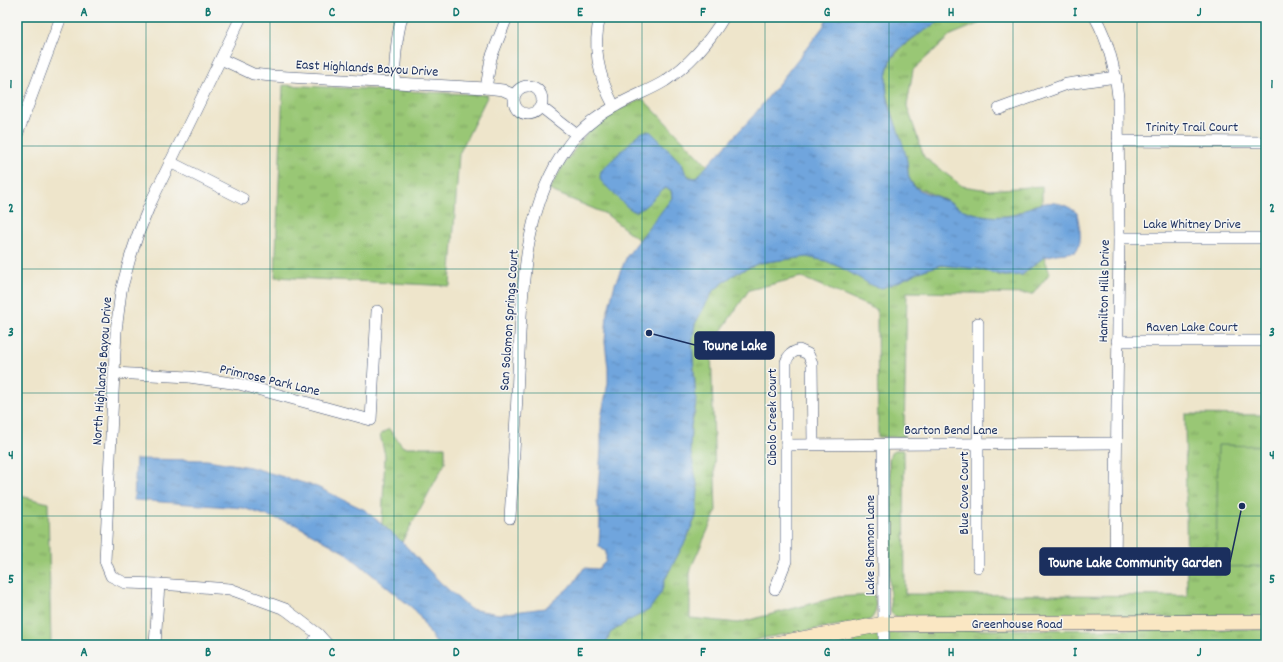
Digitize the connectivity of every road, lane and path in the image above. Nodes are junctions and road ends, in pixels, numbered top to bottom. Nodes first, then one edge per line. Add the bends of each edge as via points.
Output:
1 (60, 17) edge
2 (241, 17) edge
3 (402, 17) edge
4 (507, 17) edge
5 (600, 17) edge
6 (724, 17) edge
7 (1096, 17) edge
8 (221, 59) junction
9 (1116, 76) junction
10 (394, 83) junction
11 (486, 88) junction
12 (514, 95) junction
13 (614, 106) junction
14 (540, 107) junction
15 (999, 109) dead end
16 (17, 134) edge
17 (577, 135) junction
18 (1118, 141) junction
19 (1266, 142) edge
20 (170, 162) junction
21 (243, 198) dead end
22 (1119, 238) junction
23 (1266, 238) edge
24 (376, 311) dead end
25 (978, 323) dead end
26 (1117, 341) junction
27 (1266, 341) edge
28 (114, 374) junction
29 (1116, 443) junction
30 (813, 444) junction
31 (978, 444) junction
32 (786, 445) junction
33 (883, 445) junction
34 (510, 518) dead end
35 (978, 567) dead end
36 (1115, 568) dead end
37 (159, 584) junction
38 (775, 589) dead end
39 (1266, 622) edge
40 (884, 624) junction
41 (318, 634) junction
42 (155, 645) edge
43 (312, 645) edge
44 (328, 645) edge
45 (769, 645) edge
46 (884, 645) edge

1 - 16 street
2 - 8 street, North Highlands Bayou Drive
3 - 10 street
4 - 11 street via 491,58
5 - 13 street via 596,45 598,63 601,78
6 - 13 street, San Solomon Springs Court via 707,43 687,64 665,80
7 - 9 street, Hamilton Hills Drive via 1105,37
8 - 10 street, East Highlands Bayou Drive via 253,74
8 - 20 street, North Highlands Bayou Drive
9 - 15 street via 1067,84
9 - 18 street, Hamilton Hills Drive
10 - 11 street, East Highlands Bayou Drive
11 - 12 street, East Highlands Bayou Drive
12 - 14 street via 514,105 523,114 533,114
12 - 14 street via 522,87 533,87 541,93
13 - 17 street, San Solomon Springs Court
14 - 17 street
17 - 34 street, San Solomon Springs Court via 550,176 528,247 523,290
18 - 19 street, Trinity Trail Court
18 - 22 street, Hamilton Hills Drive
20 - 21 street
20 - 28 street, North Highlands Bayou Drive via 138,234 121,290
22 - 23 street, Lake Whitney Drive
22 - 26 street, Hamilton Hills Drive
24 - 28 street, Primrose Park Lane via 371,420 239,384
25 - 31 street, Blue Cove Court
26 - 27 street, Raven Lake Court
26 - 29 street, Hamilton Hills Drive
28 - 37 street, North Highlands Bayou Drive via 104,561 111,576 125,584
29 - 31 street, Barton Bend Lane
29 - 36 street, Hamilton Hills Drive
30 - 32 street, Barton Bend Lane
30 - 32 street, Cibolo Creek Court via 812,363 808,354 799,350 790,354 786,362
30 - 33 street, Barton Bend Lane
31 - 33 street, Barton Bend Lane
31 - 35 street, Blue Cove Court
32 - 38 street, Cibolo Creek Court via 786,561
33 - 40 street, Lake Shannon Lane
37 - 41 street via 230,589 285,609
37 - 42 street
39 - 40 main road, Greenhouse Road
40 - 45 main road, Greenhouse Road
40 - 46 street, Lake Shannon Lane
41 - 43 street
41 - 44 street

